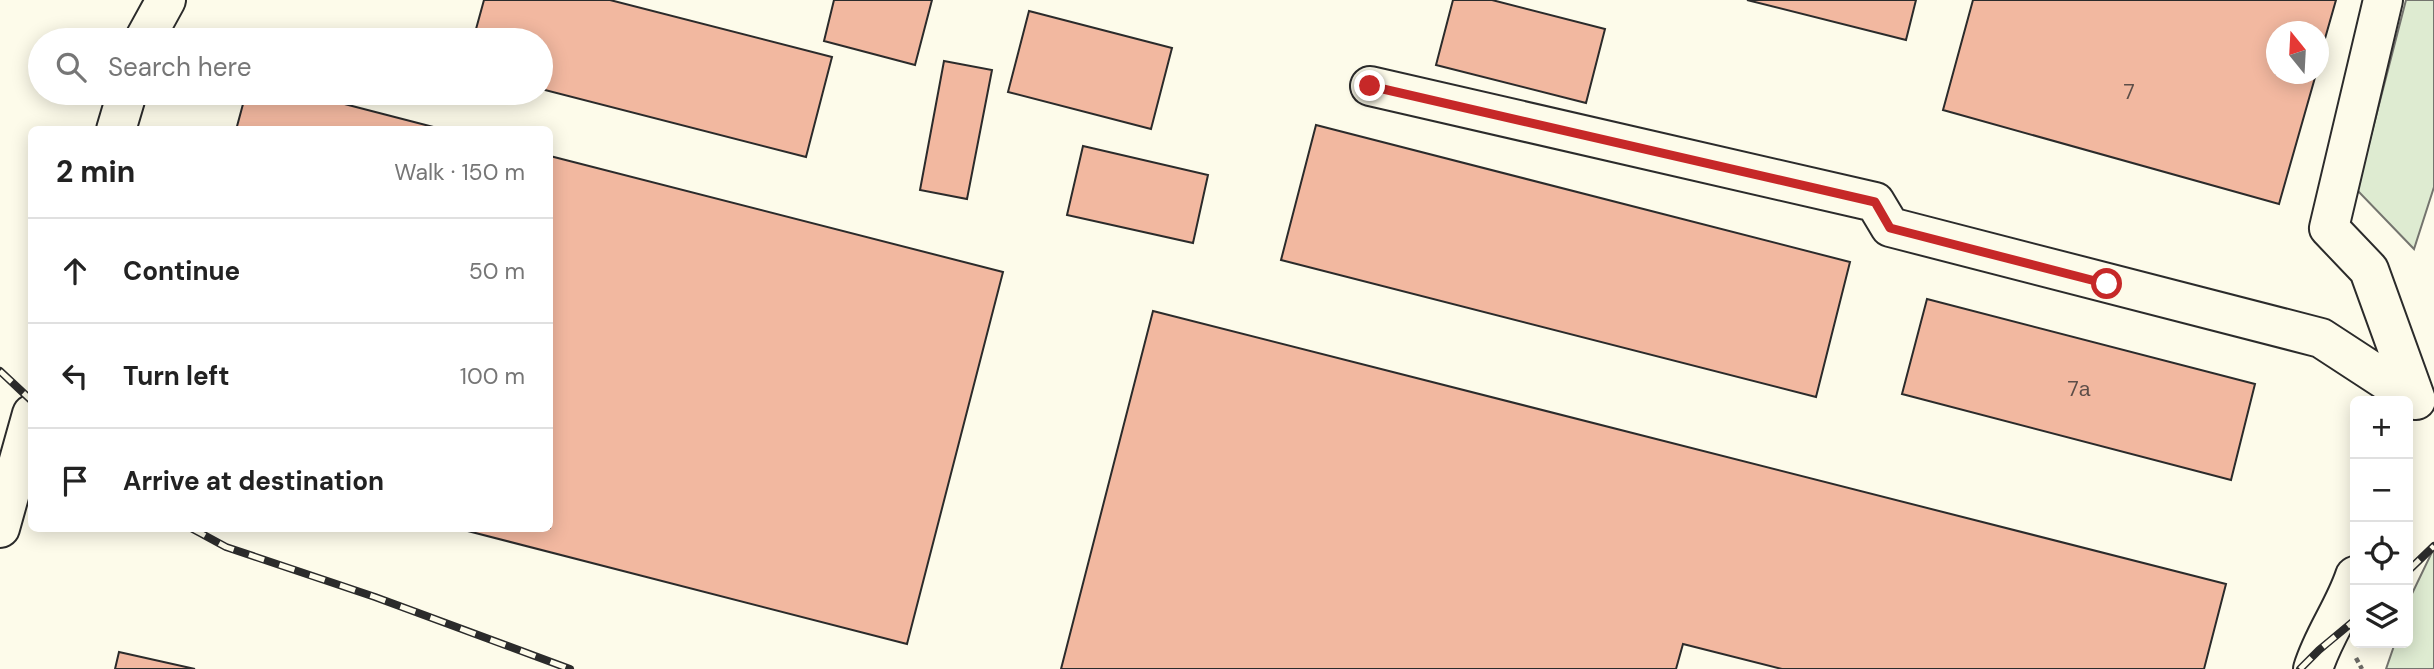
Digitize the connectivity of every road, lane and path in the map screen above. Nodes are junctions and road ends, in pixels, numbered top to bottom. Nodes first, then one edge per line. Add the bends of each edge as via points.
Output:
1 (166, 0) edge
2 (2383, 0) edge
3 (151, 28) edge
4 (1370, 86) dead end
5 (123, 105) edge
6 (117, 126) edge
7 (2419, 397) edge
8 (28, 428) edge
9 (0, 528) edge
10 (2351, 585) edge
11 (2313, 669) edge

1 - 3 street
2 - 7 street via 2329,228 2369,270
4 - 7 street via 1875,202 1890,228 2321,338
5 - 6 street
8 - 9 street
10 - 11 street

